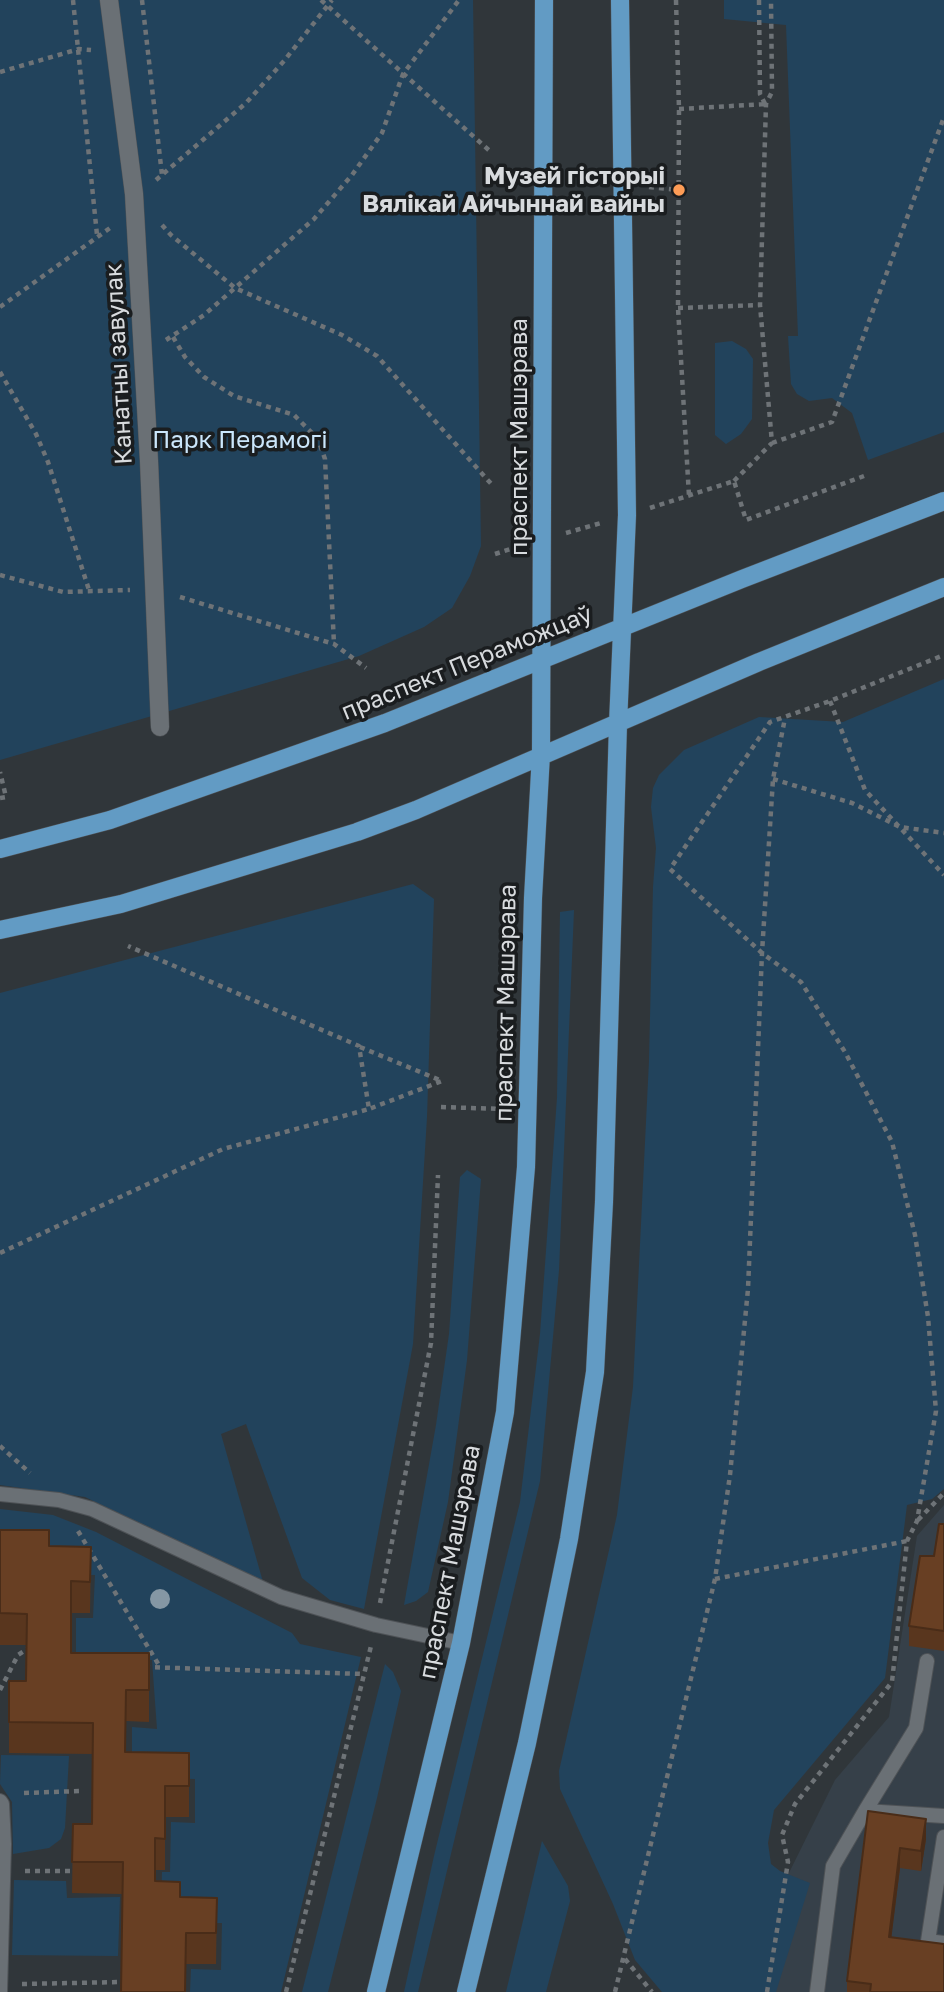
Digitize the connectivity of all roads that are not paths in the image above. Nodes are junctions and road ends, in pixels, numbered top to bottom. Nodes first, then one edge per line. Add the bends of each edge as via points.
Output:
1 (109, 0) edge
2 (544, 0) edge
3 (620, 0) edge
4 (944, 501) edge
5 (944, 587) edge
6 (623, 627) junction
7 (543, 659) junction
8 (618, 724) junction
9 (160, 727) dead end
10 (541, 754) junction
11 (0, 849) edge
12 (0, 930) edge
13 (0, 1494) edge
14 (461, 1643) junction
15 (927, 1661) dead end
16 (0, 1801) edge
17 (865, 1811) junction
18 (944, 1816) edge
19 (944, 1837) edge
20 (944, 1943) edge
21 (0, 1984) edge
22 (0, 1992) edge
23 (376, 1992) edge
24 (466, 1992) edge
25 (817, 1992) edge

1 - 9 street, Канатны завулак via 134,194
2 - 7 main road, праспект Машэрава
3 - 6 main road via 627,515
4 - 6 main road, праспект Пераможцаў
5 - 8 main road
6 - 7 main road, праспект Пераможцаў
6 - 8 main road
7 - 10 main road, праспект Машэрава
7 - 11 main road, праспект Пераможцаў via 385,723 110,820
8 - 10 main road
8 - 24 main road via 595,1372 569,1539 527,1743
10 - 12 main road via 357,832 121,904
10 - 14 main road, праспект Машэрава via 527,1167 505,1412
13 - 14 lane via 59,1500 92,1509 281,1597 376,1625
14 - 23 main road, праспект Машэрава
15 - 17 lane via 916,1728
16 - 21 lane via 4,1844
17 - 18 lane
17 - 25 lane via 833,1866
19 - 20 lane via 928,1941
21 - 22 lane

